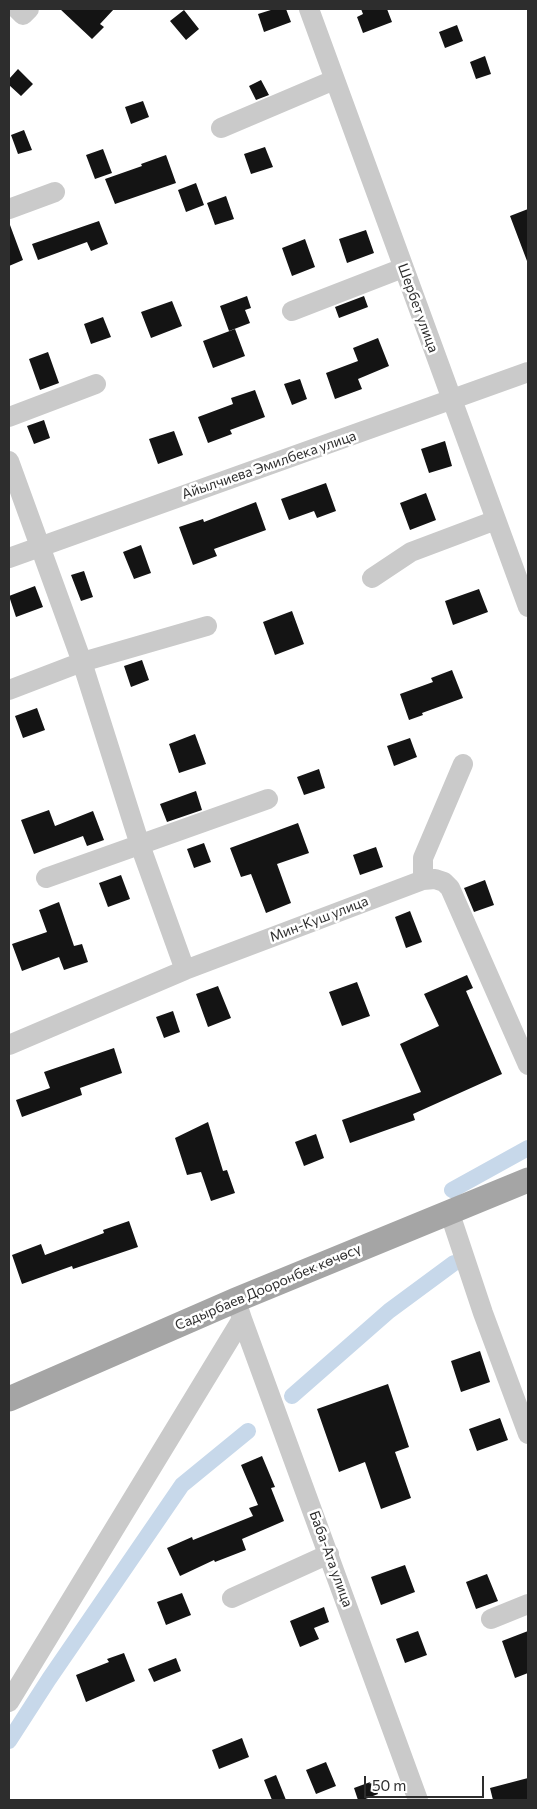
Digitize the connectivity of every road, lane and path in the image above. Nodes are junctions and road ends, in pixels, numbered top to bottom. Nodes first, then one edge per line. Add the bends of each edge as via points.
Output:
1 (16, 9) edge
2 (29, 9) edge
3 (309, 9) edge
4 (334, 80) junction
5 (221, 128) dead end
6 (55, 192) dead end
7 (9, 209) edge
8 (403, 268) junction
9 (292, 311) dead end
10 (528, 372) edge
11 (96, 384) dead end
12 (452, 400) junction
13 (9, 416) edge
14 (9, 461) edge
15 (496, 520) junction
16 (39, 546) junction
17 (9, 558) edge
18 (372, 578) dead end
19 (528, 607) edge
20 (207, 626) dead end
21 (82, 662) junction
22 (9, 690) edge
23 (463, 764) dead end
24 (268, 799) dead end
25 (140, 845) junction
26 (46, 878) dead end
27 (423, 880) junction
28 (185, 970) junction
29 (9, 1045) edge
30 (528, 1065) edge
31 (528, 1180) edge
32 (449, 1211) junction
33 (239, 1309) junction
34 (9, 1399) edge
35 (528, 1434) edge
36 (329, 1554) junction
37 (232, 1598) dead end
38 (528, 1604) edge
39 (491, 1619) dead end
40 (9, 1702) edge
41 (418, 1800) edge

1 - 2 street via 23,15
3 - 4 street, Шербет улица
4 - 5 street
4 - 8 street, Шербет улица
6 - 7 street
8 - 9 street
8 - 12 street, Шербет улица
10 - 12 street, Айылчиева Эмилбека улица
11 - 13 street
12 - 15 street, Шербет улица
12 - 16 street, Айылчиева Эмилбека улица
14 - 16 street
15 - 18 street via 411,552
15 - 19 street, Шербет улица
16 - 17 street, Айылчиева Эмилбека улица
16 - 21 street
20 - 21 street
21 - 22 street
21 - 25 street
23 - 27 street via 424,858
24 - 25 street
25 - 26 street
25 - 28 street
27 - 28 street, Мин-Куш улица
27 - 30 street via 435,879 450,888
28 - 29 street, Мин-Куш улица
31 - 32 main road, Садырбаев Дооронбек көчөсү
32 - 33 main road, Садырбаев Дооронбек көчөсү
32 - 35 street
33 - 34 main road, Садырбаев Дооронбек көчөсү
33 - 36 street, Баба-Ата улица
33 - 40 street
36 - 37 street
36 - 41 street, Баба-Ата улица
38 - 39 street

